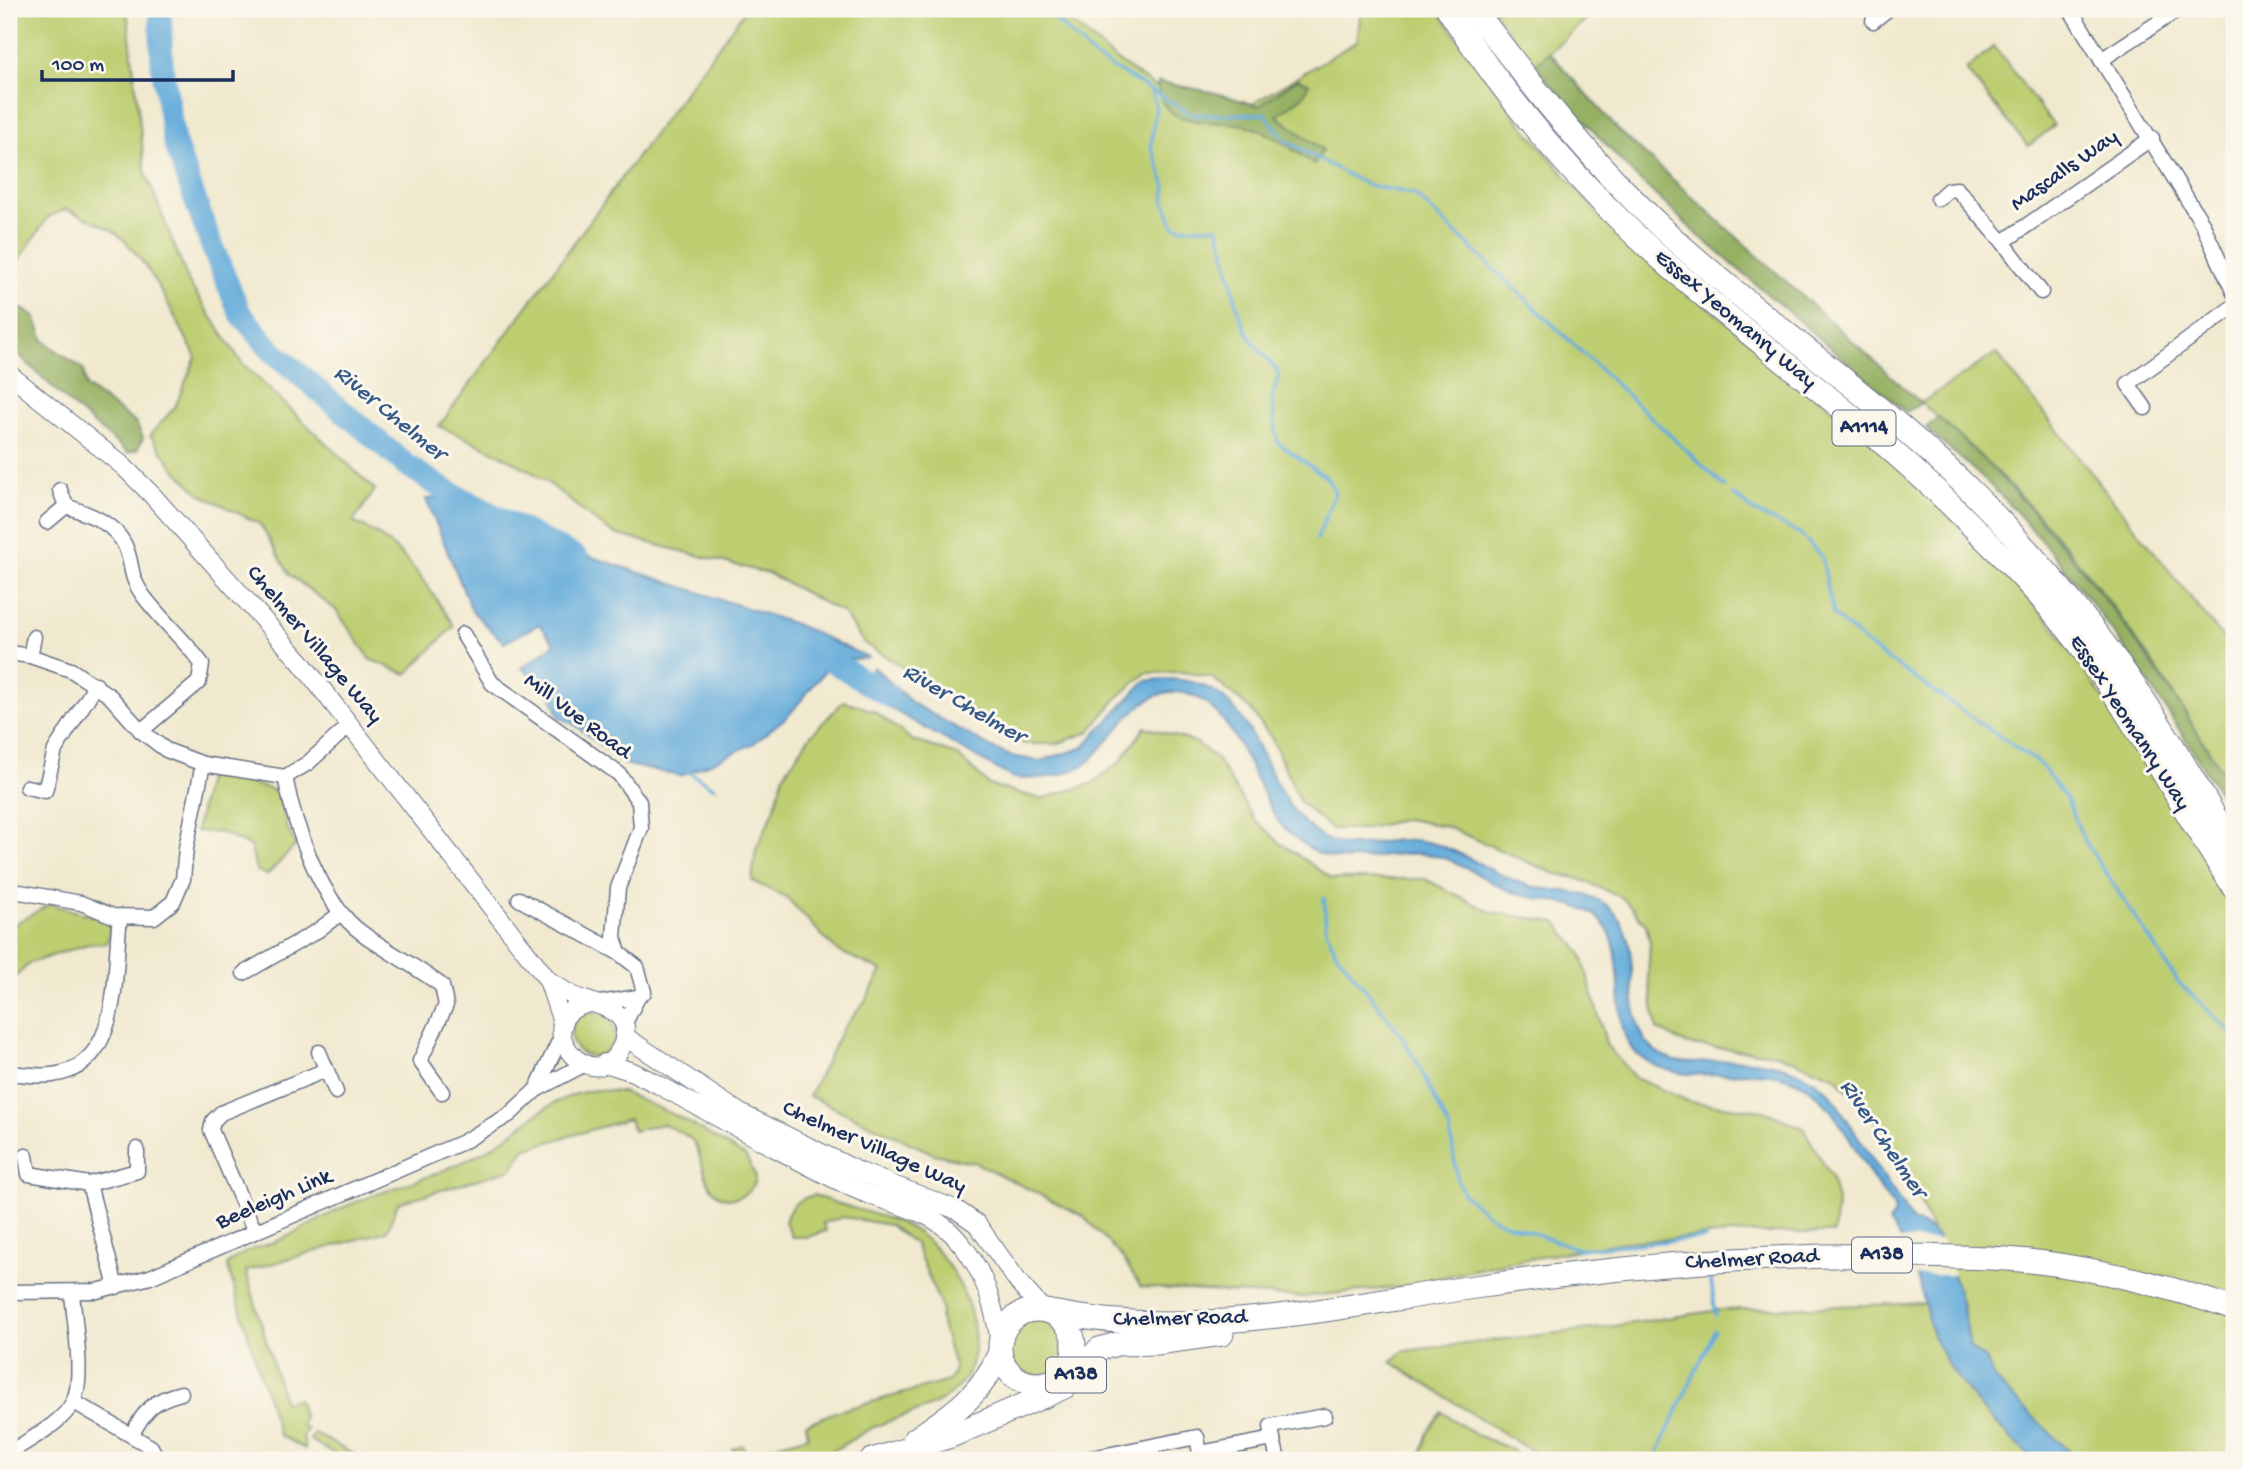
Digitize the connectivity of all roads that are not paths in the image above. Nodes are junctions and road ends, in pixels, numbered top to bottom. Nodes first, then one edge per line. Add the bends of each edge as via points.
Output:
1 (1448, 9) edge
2 (1474, 9) edge
3 (2070, 9) edge
4 (2179, 9) edge
5 (2101, 60) junction
6 (2152, 138) junction
7 (1938, 199) dead end
8 (2003, 242) junction
9 (2041, 292) dead end
10 (2234, 293) edge
11 (2234, 306) edge
12 (9, 374) edge
13 (2145, 408) dead end
14 (60, 490) dead end
15 (66, 506) junction
16 (47, 523) dead end
17 (463, 634) dead end
18 (34, 637) dead end
19 (9, 653) edge
20 (30, 656) junction
21 (96, 685) junction
22 (350, 725) junction
23 (141, 731) junction
24 (203, 764) junction
25 (285, 777) junction
26 (27, 787) dead end
27 (2234, 849) edge
28 (2234, 887) edge
29 (9, 890) edge
30 (519, 899) dead end
31 (341, 913) junction
32 (120, 917) junction
33 (619, 953) junction
34 (244, 973) dead end
35 (548, 980) junction
36 (638, 997) junction
37 (596, 1003) junction
38 (562, 1030) junction
39 (624, 1032) junction
40 (319, 1052) dead end
41 (605, 1063) junction
42 (585, 1064) junction
43 (326, 1070) junction
44 (9, 1073) edge
45 (536, 1090) junction
46 (336, 1092) dead end
47 (442, 1092) dead end
48 (137, 1149) dead end
49 (26, 1156) dead end
50 (89, 1184) junction
51 (255, 1232) junction
52 (116, 1287) junction
53 (9, 1292) edge
54 (72, 1293) junction
55 (2234, 1309) edge
56 (1047, 1311) junction
57 (1310, 1313) junction
58 (1202, 1336) junction
59 (1000, 1347) junction
60 (1072, 1361) junction
61 (1051, 1382) junction
62 (181, 1392) dead end
63 (74, 1402) junction
64 (1325, 1416) dead end
65 (132, 1434) junction
66 (951, 1436) junction
67 (1273, 1438) junction
68 (9, 1453) edge
69 (894, 1453) junction
70 (158, 1460) edge
71 (872, 1460) edge
72 (1082, 1460) edge
73 (1278, 1460) edge

1 - 28 main road, Essex Yeomanry Way / A1114 via 1530,121 1610,210 1660,258 1931,487 2067,627
2 - 27 main road, Essex Yeomanry Way / A1114 via 1548,108 1630,197 1752,307 1925,449 2034,559 2150,710
3 - 5 street
4 - 5 street
5 - 6 street
6 - 8 street, Mascalls Way
6 - 10 street via 2202,223
7 - 8 street, Mascalls Way via 1957,189
8 - 9 street, Mascalls Way
11 - 13 street via 2128,384
12 - 22 street, Chelmer Village Way via 152,495
14 - 15 street
15 - 16 street
15 - 23 street via 115,530 127,549 129,570 142,594 202,664 199,682
17 - 33 street, Mill Vue Road via 492,683 619,774 639,802 640,828 618,888 614,915
18 - 20 street
19 - 20 street
20 - 21 street via 71,670
21 - 23 street
21 - 26 street via 55,750 45,790
22 - 25 street
22 - 35 street, Chelmer Village Way
23 - 24 street via 166,750
24 - 25 street
24 - 32 street via 183,879 173,902 154,917
25 - 31 street via 304,847
29 - 32 street via 81,903
30 - 33 street
31 - 34 street
31 - 47 street via 360,932 442,986 446,1005 420,1061
32 - 44 street via 107,1029 97,1051 78,1067 52,1075
33 - 36 street via 637,967 644,992
35 - 37 street, Chelmer Village Way via 573,996
35 - 38 street, Chelmer Village Way
36 - 37 street
36 - 39 street
37 - 38 street via 574,1009
37 - 39 street, Chelmer Village Way via 615,1012
38 - 42 street, Chelmer Village Way via 568,1054
38 - 45 street, Beeleigh Link
39 - 41 street via 618,1052
39 - 56 street, Chelmer Village Way via 740,1113 860,1172 957,1210 977,1224 1018,1283
40 - 43 street
41 - 42 street, Chelmer Village Way
41 - 59 street, Chelmer Village Way via 650,1080 856,1190 925,1213 956,1237 978,1266 992,1301
42 - 45 street, Beeleigh Link
43 - 46 street
43 - 51 street via 213,1121 211,1130
45 - 51 street, Beeleigh Link via 509,1115 463,1142
48 - 50 street via 137,1171
49 - 50 street via 29,1174
50 - 52 street
51 - 52 street, Beeleigh Link
52 - 54 street, Beeleigh Link
53 - 54 street, Beeleigh Link
54 - 63 street via 78,1378
55 - 57 main road, Chelmer Road / A138 via 2123,1276 2058,1264 1872,1255 1648,1265
56 - 57 main road, Chelmer Road / A138 via 1153,1324
56 - 59 main road, A138 via 1018,1315 1010,1321
56 - 60 main road, A138 via 1071,1332
57 - 58 main road, Chelmer Road / A138 via 1252,1329
58 - 60 main road, Chelmer Road / A138 via 1114,1335 1092,1341
58 - 66 main road, Chelmer Road / A138 via 1099,1349 1066,1386
59 - 61 main road, A138 via 1003,1364 1018,1380 1041,1385
59 - 69 main road, Chelmer Road / A138 via 982,1386 967,1402
60 - 61 main road, A138
61 - 66 main road, Chelmer Road / A138 via 1005,1402
62 - 65 street via 149,1405
63 - 65 street
63 - 68 street
64 - 67 street via 1271,1426
65 - 70 street via 151,1447
66 - 69 main road, Chelmer Road / A138
67 - 72 street via 1200,1453 1197,1437
67 - 73 street
69 - 71 main road, Chelmer Road / A138

